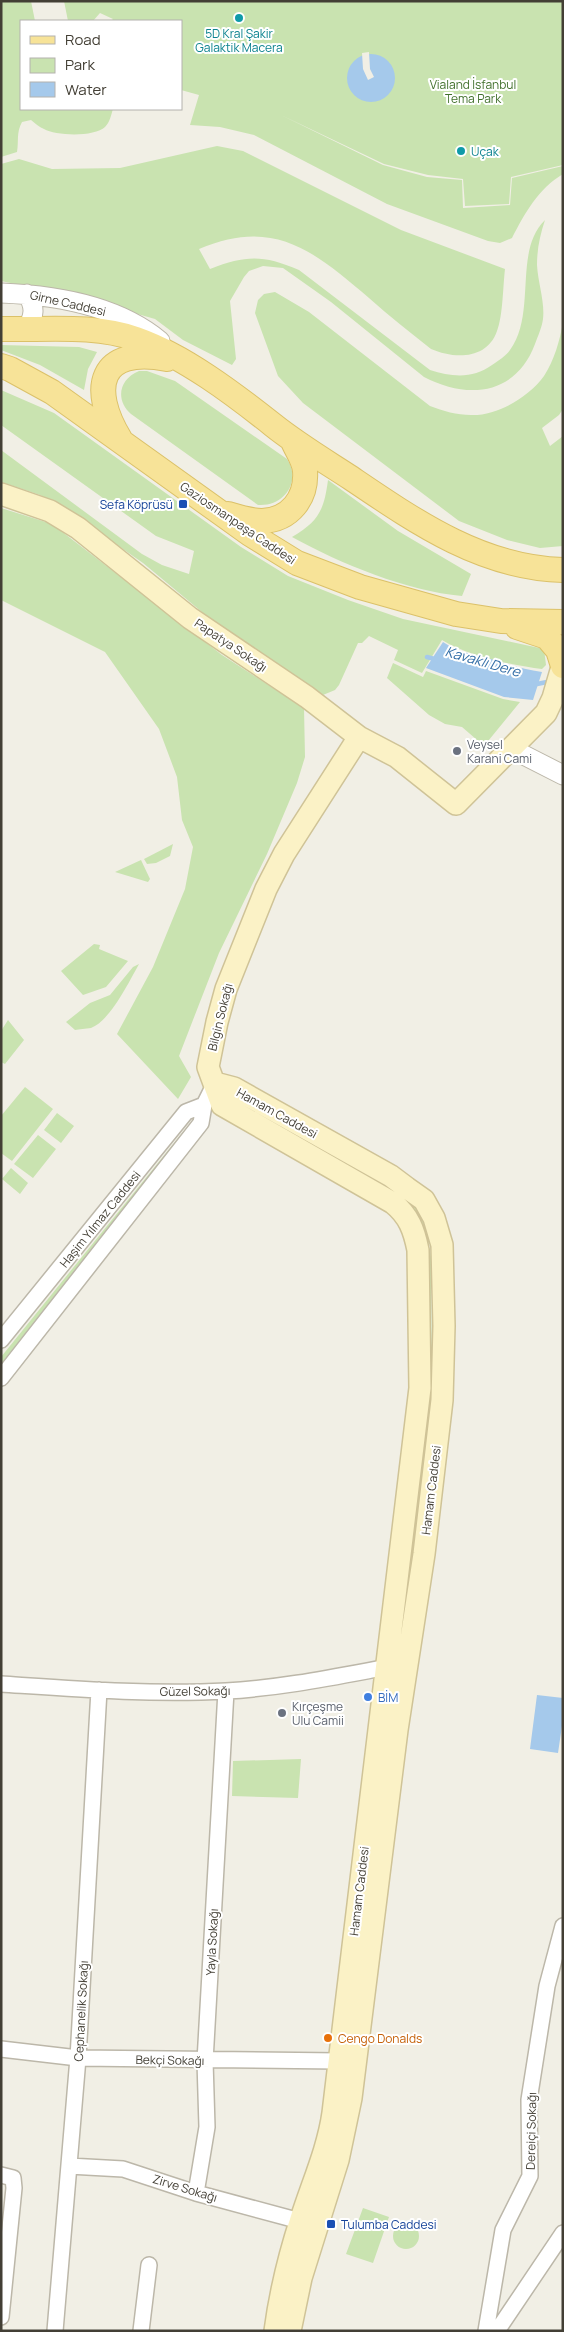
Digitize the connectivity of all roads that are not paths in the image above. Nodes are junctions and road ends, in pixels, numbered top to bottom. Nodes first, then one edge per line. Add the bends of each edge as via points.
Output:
1 (1, 293) edge
2 (27, 294) junction
3 (1, 329) edge
4 (27, 330) junction
5 (1, 366) edge
6 (205, 376) junction
7 (292, 439) junction
8 (123, 443) junction
9 (1, 494) edge
10 (219, 512) junction
11 (563, 570) edge
12 (501, 621) junction
13 (563, 622) edge
14 (562, 666) edge
15 (359, 737) junction
16 (512, 749) junction
17 (563, 775) edge
18 (215, 1083) junction
19 (204, 1105) junction
20 (1, 1340) edge
21 (1, 1378) edge
22 (397, 1667) junction
23 (1, 1684) edge
24 (99, 1690) junction
25 (226, 1691) junction
26 (563, 1926) edge
27 (1, 2049) edge
28 (78, 2058) junction
29 (205, 2061) junction
30 (347, 2063) junction
31 (69, 2166) junction
32 (1, 2175) edge
33 (196, 2192) junction
34 (300, 2220) junction
35 (563, 2233) edge
36 (149, 2265) dead end
37 (1, 2316) edge
38 (55, 2331) edge
39 (141, 2331) edge
40 (275, 2331) edge
41 (290, 2331) edge
42 (486, 2331) edge
43 (497, 2331) edge

1 - 2 street, Girne Caddesi
2 - 4 street via 34,313
2 - 6 street, Girne Caddesi via 117,315 156,338
3 - 4 main road
4 - 6 main road via 83,330 125,336 161,350
5 - 8 main road, Gaziosmanpaşa Caddesi via 52,392
6 - 7 main road
6 - 8 main road via 167,359 150,356 125,359 114,366 106,374 102,393 108,415
7 - 10 main road via 305,470 299,503 287,514 262,521
7 - 11 main road via 452,541 511,564
8 - 10 main road, Gaziosmanpaşa Caddesi
9 - 15 main road, Papatya Sokağı via 50,511 78,528 190,618
10 - 12 main road, Gaziosmanpaşa Caddesi via 297,564 360,587 456,614
12 - 13 main road, Gaziosmanpaşa Caddesi
12 - 14 main road via 546,637 558,650
14 - 16 main road via 546,713
15 - 16 main road, Papatya Sokağı via 397,757 456,804
15 - 18 main road, Bilgin Sokağı via 284,854 246,936 217,1022 208,1067
16 - 17 street
18 - 19 street
18 - 22 main road, Hamam Caddesi via 234,1088 392,1176 424,1200 434,1218 442,1245 442,1400 424,1554 403,1618
19 - 20 street, Haşim Yılmaz Caddesi via 186,1112
19 - 21 street via 201,1123
22 - 25 street, Güzel Sokağı via 296,1684
22 - 30 main road, Hamam Caddesi
23 - 24 street, Güzel Sokağı
24 - 25 street, Güzel Sokağı
24 - 28 street, Cephanelik Sokağı
25 - 29 street, Yayla Sokağı
26 - 42 street, Dereiçi Sokağı via 547,1986 529,2100 530,2176 503,2230
27 - 28 street, Bekçi Sokağı
28 - 29 street, Bekçi Sokağı
28 - 31 street, Cephanelik Sokağı
29 - 30 street, Bekçi Sokağı
29 - 33 street, Yayla Sokağı via 207,2127
30 - 34 main road, Hamam Caddesi via 330,2132
30 - 41 main road, Hamam Caddesi via 346,2125 301,2278
31 - 33 street, Zirve Sokağı via 123,2169
31 - 38 street, Cephanelik Sokağı
32 - 37 street via 13,2178 14,2188
33 - 34 street, Zirve Sokağı
34 - 40 main road, Hamam Caddesi
35 - 43 street
36 - 39 street

